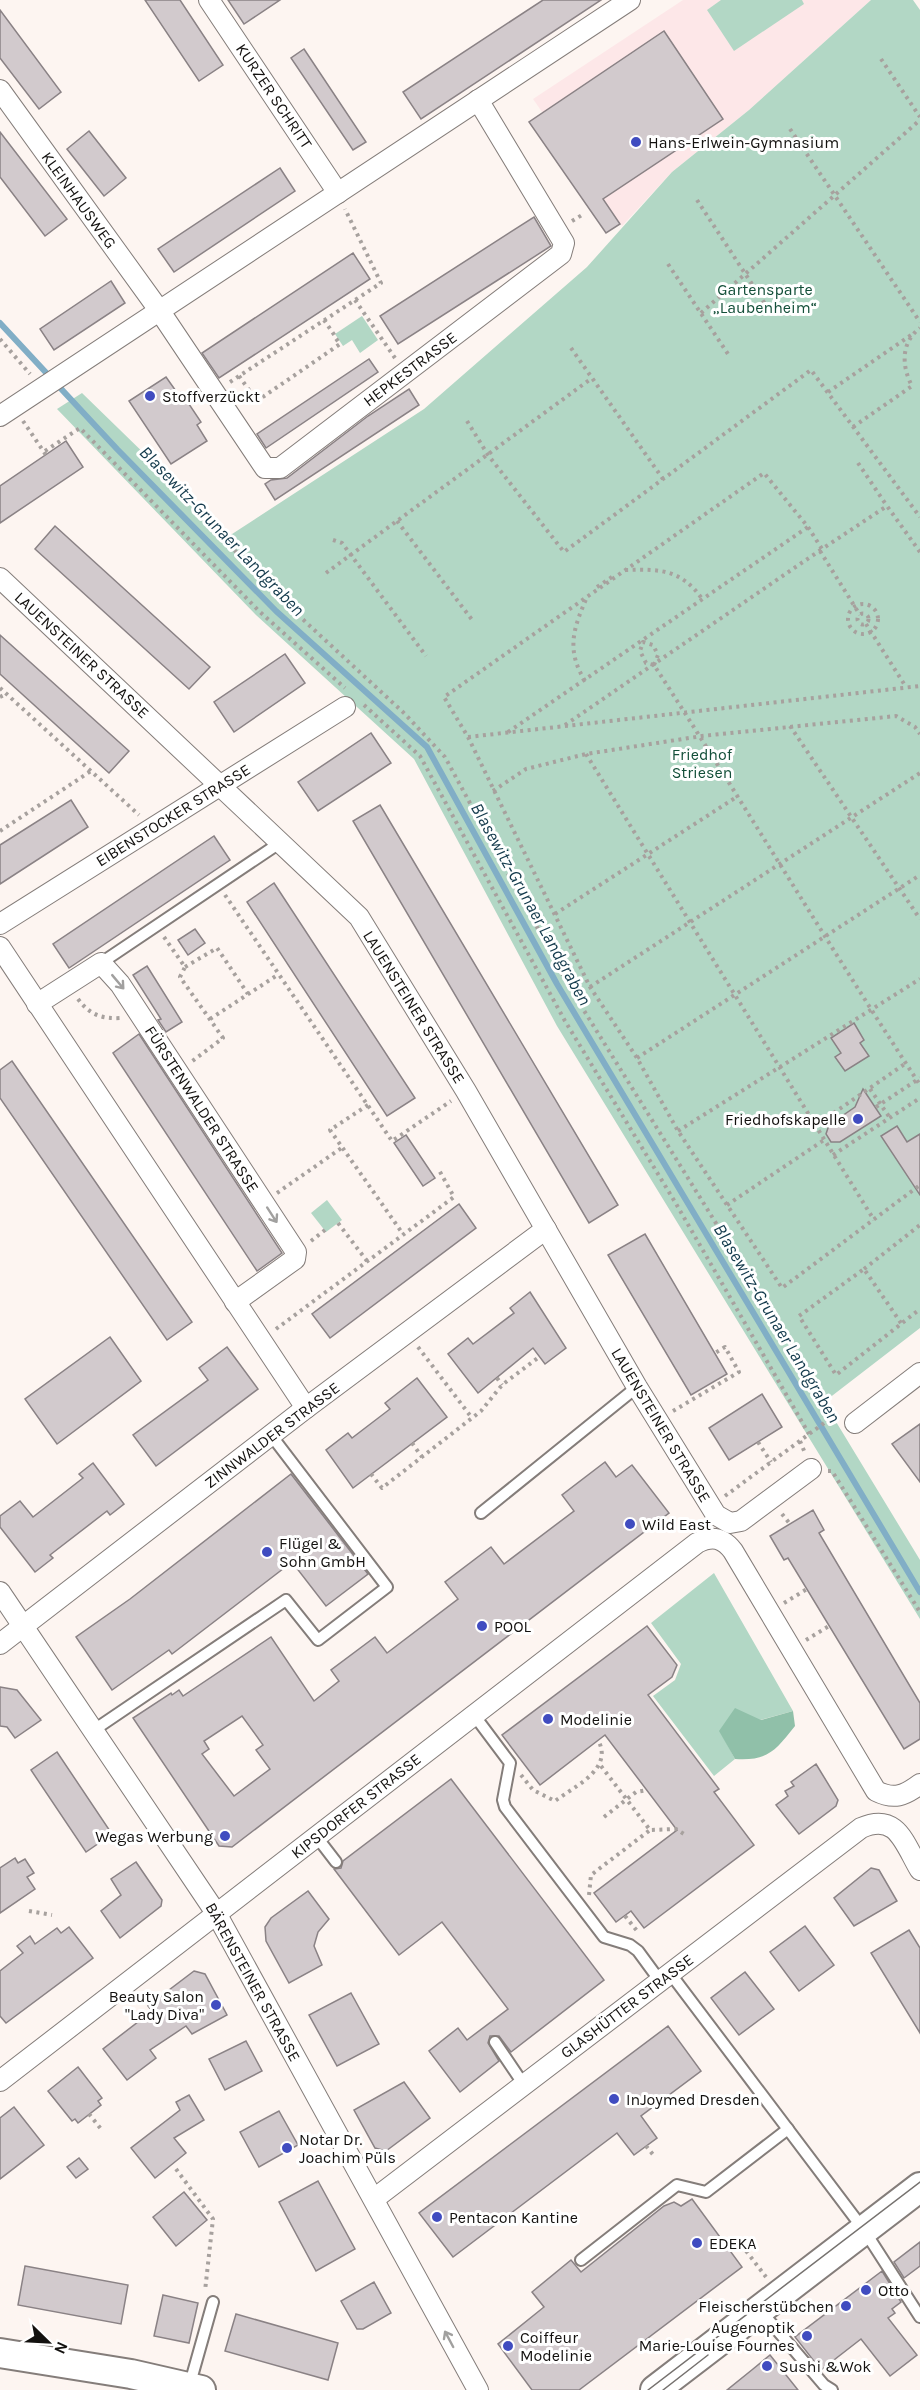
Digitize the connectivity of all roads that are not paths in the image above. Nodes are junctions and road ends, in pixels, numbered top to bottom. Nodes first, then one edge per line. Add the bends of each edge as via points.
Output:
1 (209, 0) edge
2 (630, 0) edge
3 (0, 90) edge
4 (478, 100) junction
5 (337, 194) junction
6 (159, 310) junction
7 (7, 412) edge
8 (0, 578) edge
9 (353, 701) road end
10 (220, 785) junction
11 (281, 842) junction
12 (0, 924) edge
13 (0, 947) edge
14 (101, 963) junction
15 (37, 1004) junction
16 (546, 1229) junction
17 (235, 1302) junction
18 (920, 1373) edge
19 (637, 1387) junction
20 (306, 1408) junction
21 (855, 1423) dead end
22 (271, 1435) junction
23 (811, 1469) road end
24 (481, 1513) dead end
25 (716, 1522) junction
26 (0, 1592) edge
27 (23, 1626) junction
28 (0, 1644) edge
29 (474, 1715) junction
30 (94, 1730) junction
31 (920, 1784) edge
32 (316, 1836) junction
33 (336, 1862) dead end
34 (920, 1870) edge
35 (216, 1913) junction
36 (665, 1977) junction
37 (495, 2042) dead end
38 (0, 2081) edge
39 (524, 2085) junction
40 (788, 2129) junction
41 (920, 2187) edge
42 (374, 2199) junction
43 (864, 2230) junction
44 (581, 2260) dead end
45 (208, 2299) road end
46 (769, 2302) junction
47 (920, 2317) edge
48 (0, 2353) edge
49 (195, 2388) edge
50 (477, 2390) edge
51 (655, 2390) edge
52 (832, 2390) edge

1 - 5 street, KURZER SCHRITT
2 - 4 street
3 - 6 street, KLEINHAUSWEG
4 - 5 street
4 - 6 street, HEPKESTRASSE via 564,243 561,254 280,468 265,468
5 - 6 street
6 - 7 street
8 - 10 street, LAUENSTEINER STRASSE
9 - 10 street, EIBENSTOCKER STRASSE
10 - 11 street, LAUENSTEINER STRASSE
10 - 12 street, EIBENSTOCKER STRASSE
11 - 14 lane
11 - 16 street, LAUENSTEINER STRASSE via 359,917
13 - 15 street
14 - 15 street
14 -> 17 street, FÜRSTENWALDER STRASSE via 120,984 296,1252 295,1259
15 - 17 street
16 - 19 street, LAUENSTEINER STRASSE
16 - 20 street, ZINNWALDER STRASSE
17 - 20 street
18 - 21 street
19 - 24 lane
19 - 25 street, LAUENSTEINER STRASSE
20 - 22 street, ZINNWALDER STRASSE
22 - 27 street, ZINNWALDER STRASSE
22 - 30 lane via 387,1587 318,1640 286,1599
23 - 25 street, KIPSDORFER STRASSE via 741,1521
25 - 29 street, KIPSDORFER STRASSE via 697,1543
25 - 31 street, LAUENSTEINER STRASSE via 876,1791 898,1797
26 - 27 street, BÄRENSTEINER STRASSE
27 - 28 street, ZINNWALDER STRASSE
27 - 30 street, BÄRENSTEINER STRASSE
29 - 32 street, KIPSDORFER STRASSE
29 - 36 lane via 510,1763 505,1807 604,1937 630,1945
30 - 35 street, BÄRENSTEINER STRASSE
32 - 33 lane
32 - 35 street, KIPSDORFER STRASSE
34 - 36 street, GLASHÜTTER STRASSE via 894,1827 875,1822 861,1828
35 - 38 street, KIPSDORFER STRASSE
35 - 42 street, BÄRENSTEINER STRASSE
36 - 39 street, GLASHÜTTER STRASSE
36 - 40 lane
37 - 39 lane
39 - 42 street, GLASHÜTTER STRASSE
40 - 43 lane
40 - 44 lane via 706,2192 677,2185
41 - 43 main road
50 -> 42 street, BÄRENSTEINER STRASSE
43 - 46 main road
43 - 47 lane
45 - 49 lane
46 - 51 main road
46 - 52 lane via 824,2385
48 - 49 main road

